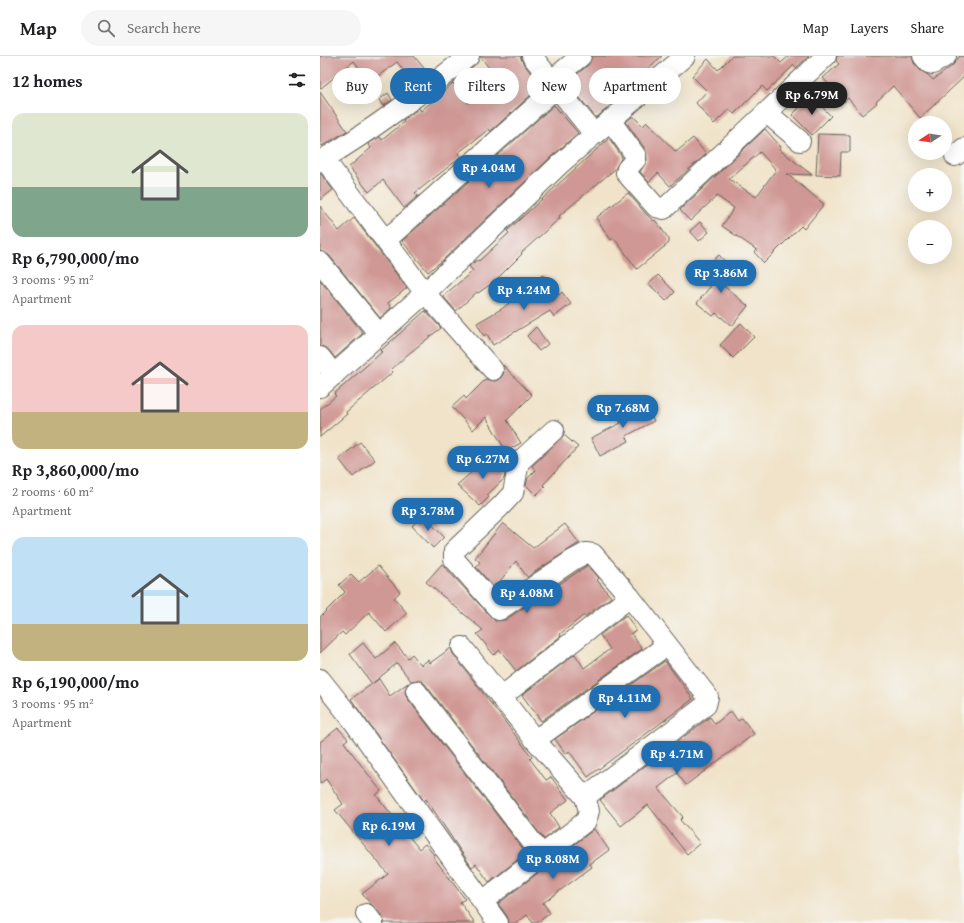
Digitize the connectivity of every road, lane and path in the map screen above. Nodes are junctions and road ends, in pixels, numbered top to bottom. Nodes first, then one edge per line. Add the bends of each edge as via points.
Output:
1 (469, 56) edge
2 (532, 56) edge
3 (581, 56) edge
4 (685, 56) edge
5 (826, 56) edge
6 (923, 56) edge
7 (946, 56) edge
8 (541, 68) edge
9 (569, 68) edge
10 (532, 104) edge
11 (570, 104) edge
12 (767, 112) junction
13 (610, 120) junction
14 (594, 134) junction
15 (800, 141) dead end
16 (322, 160) edge
17 (386, 240) junction
18 (320, 262) edge
19 (425, 293) junction
20 (379, 334) junction
21 (320, 357) edge
22 (493, 370) dead end
23 (327, 381) edge
24 (554, 430) dead end
25 (630, 597) junction
26 (667, 645) junction
27 (462, 647) dead end
28 (320, 679) edge
29 (416, 691) dead end
30 (501, 697) junction
31 (535, 740) junction
32 (584, 797) junction
33 (542, 855) junction
34 (483, 901) junction
35 (493, 921) edge

1 - 16 street via 408,103 347,146
2 - 8 street
3 - 9 street
4 - 13 street
5 - 12 street
6 - 7 street via 933,64
10 - 17 street
11 - 14 street
12 - 13 street via 664,209 656,207 626,173 636,156
12 - 15 street
13 - 14 street
14 - 19 street
16 - 17 street
17 - 19 street
18 - 20 street
19 - 20 street
19 - 22 street
20 - 23 street
21 - 23 street
24 - 25 street via 518,462 513,492 454,551 454,559 499,610 586,553 593,554
25 - 26 street
25 - 30 street
26 - 31 street
26 - 32 street via 707,694 708,703
27 - 30 street
28 - 34 street
29 - 33 street
30 - 31 street
31 - 32 street
32 - 33 street via 589,810 586,821
33 - 34 street
34 - 35 street

